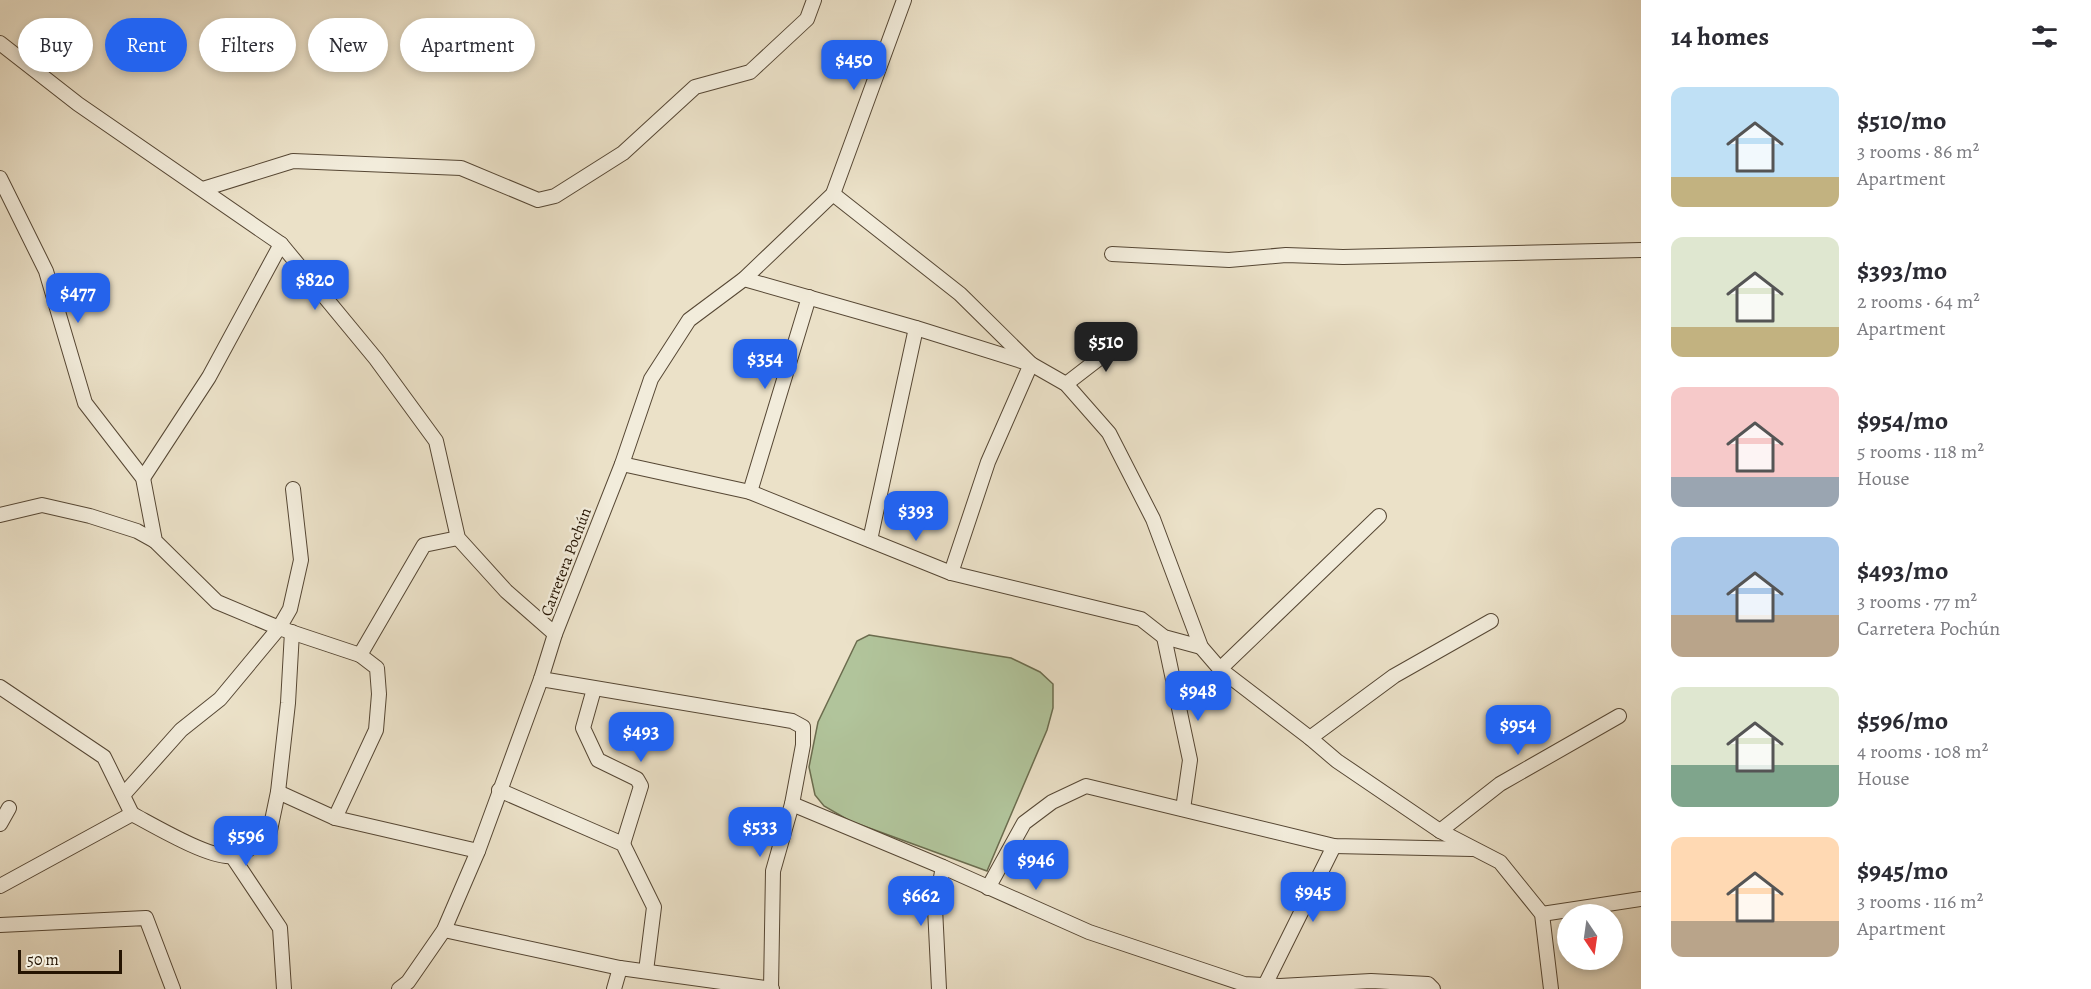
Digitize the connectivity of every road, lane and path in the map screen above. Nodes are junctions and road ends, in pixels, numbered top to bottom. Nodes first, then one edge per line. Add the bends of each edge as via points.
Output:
1 (814, 0) edge
2 (904, 0) edge
3 (0, 43) edge
4 (0, 178) edge
5 (203, 189) junction
6 (832, 194) junction
7 (281, 244) junction
8 (1641, 250) edge
9 (1112, 254) dead end
10 (744, 279) junction
11 (809, 297) junction
12 (916, 328) junction
13 (1127, 337) dead end
14 (1030, 364) junction
15 (1066, 384) junction
16 (622, 464) junction
17 (143, 478) junction
18 (293, 489) dead end
19 (750, 492) junction
20 (0, 515) edge
21 (1379, 516) dead end
22 (458, 538) junction
23 (870, 540) junction
24 (155, 541) junction
25 (951, 573) junction
26 (1491, 621) dead end
27 (286, 630) junction
28 (555, 634) junction
29 (1164, 637) junction
30 (1201, 647) junction
31 (360, 655) junction
32 (1220, 669) junction
33 (541, 679) junction
34 (0, 687) edge
35 (594, 689) junction
36 (1619, 716) dead end
37 (1310, 738) junction
38 (499, 790) junction
39 (279, 792) junction
40 (124, 794) junction
41 (792, 804) junction
42 (9, 808) dead end
43 (1183, 809) junction
44 (132, 814) junction
45 (335, 818) junction
46 (0, 824) edge
47 (1440, 831) junction
48 (623, 844) junction
49 (1334, 846) junction
50 (1475, 849) junction
51 (478, 851) junction
52 (231, 856) junction
53 (943, 867) junction
54 (0, 886) edge
55 (988, 888) junction
56 (1641, 899) edge
57 (1542, 914) junction
58 (0, 925) edge
59 (444, 930) junction
60 (620, 968) junction
61 (646, 970) junction
62 (1265, 985) junction
63 (1372, 985) edge
64 (1243, 986) edge
65 (408, 987) edge
66 (1280, 987) edge
67 (173, 989) edge
68 (284, 989) edge
69 (614, 989) edge
70 (771, 989) edge
71 (939, 989) edge
72 (1433, 989) edge
73 (1551, 989) edge

1 - 5 street via 807,19 750,72 695,87 623,153 555,196 538,200 461,168 293,161
2 - 6 street
3 - 5 street via 78,104
4 - 17 street via 46,271 85,403
5 - 7 street
6 - 10 street, Carretera Pochún
6 - 14 street via 960,294
7 - 17 street via 209,377
7 - 22 street via 376,359 436,441
8 - 9 street via 1286,255 1228,260
10 - 11 street
10 - 16 street, Carretera Pochún via 689,320 651,379
11 - 12 street
11 - 19 street
12 - 14 street
12 - 23 street
13 - 15 street
14 - 15 street
14 - 25 street via 988,462
15 - 30 street via 1109,433 1153,519
16 - 19 street
16 - 28 street, Carretera Pochún
17 - 24 street
18 - 27 street via 301,561
19 - 23 street
20 - 24 street via 42,505 90,516
21 - 32 street
22 - 28 street via 506,591
22 - 31 street via 424,545
23 - 25 street
24 - 27 street via 217,602
25 - 29 street via 1141,619
26 - 37 street via 1394,676
27 - 31 street
27 - 39 street via 288,703
27 - 40 street via 220,699 181,730
28 - 33 street, Carretera Pochún
29 - 30 street
29 - 43 street via 1190,760
30 - 32 street
31 - 45 street via 377,668 380,694 376,730
32 - 37 street
33 - 35 street
33 - 38 street, Carretera Pochún
34 - 40 street via 104,757
35 - 41 street via 792,721 803,727
35 - 48 street via 584,728 598,760 637,779 641,786
36 - 47 street via 1500,784
37 - 47 street
38 - 48 street
38 - 51 street, Carretera Pochún
39 - 45 street
39 - 52 street via 269,835
40 - 44 street
41 - 53 street
41 - 70 street via 773,871
42 - 46 street
43 - 49 street
43 - 55 street via 1086,786 1052,802 1024,823
44 - 52 street via 211,853
44 - 54 street
45 - 51 street
47 - 50 street
48 - 61 street via 654,907
49 - 50 street
49 - 62 street
50 - 57 street via 1500,862
51 - 59 street, Carretera Pochún
52 - 68 street via 280,928
53 - 55 street
53 - 71 street via 935,908
55 - 64 street via 1089,932
56 - 57 street
57 - 73 street
58 - 67 street via 146,918
59 - 60 street
59 - 65 street, Carretera Pochún
60 - 61 street
60 - 69 street
61 - 70 street
62 - 64 street
62 - 66 street
63 - 66 street
63 - 72 street via 1428,984

